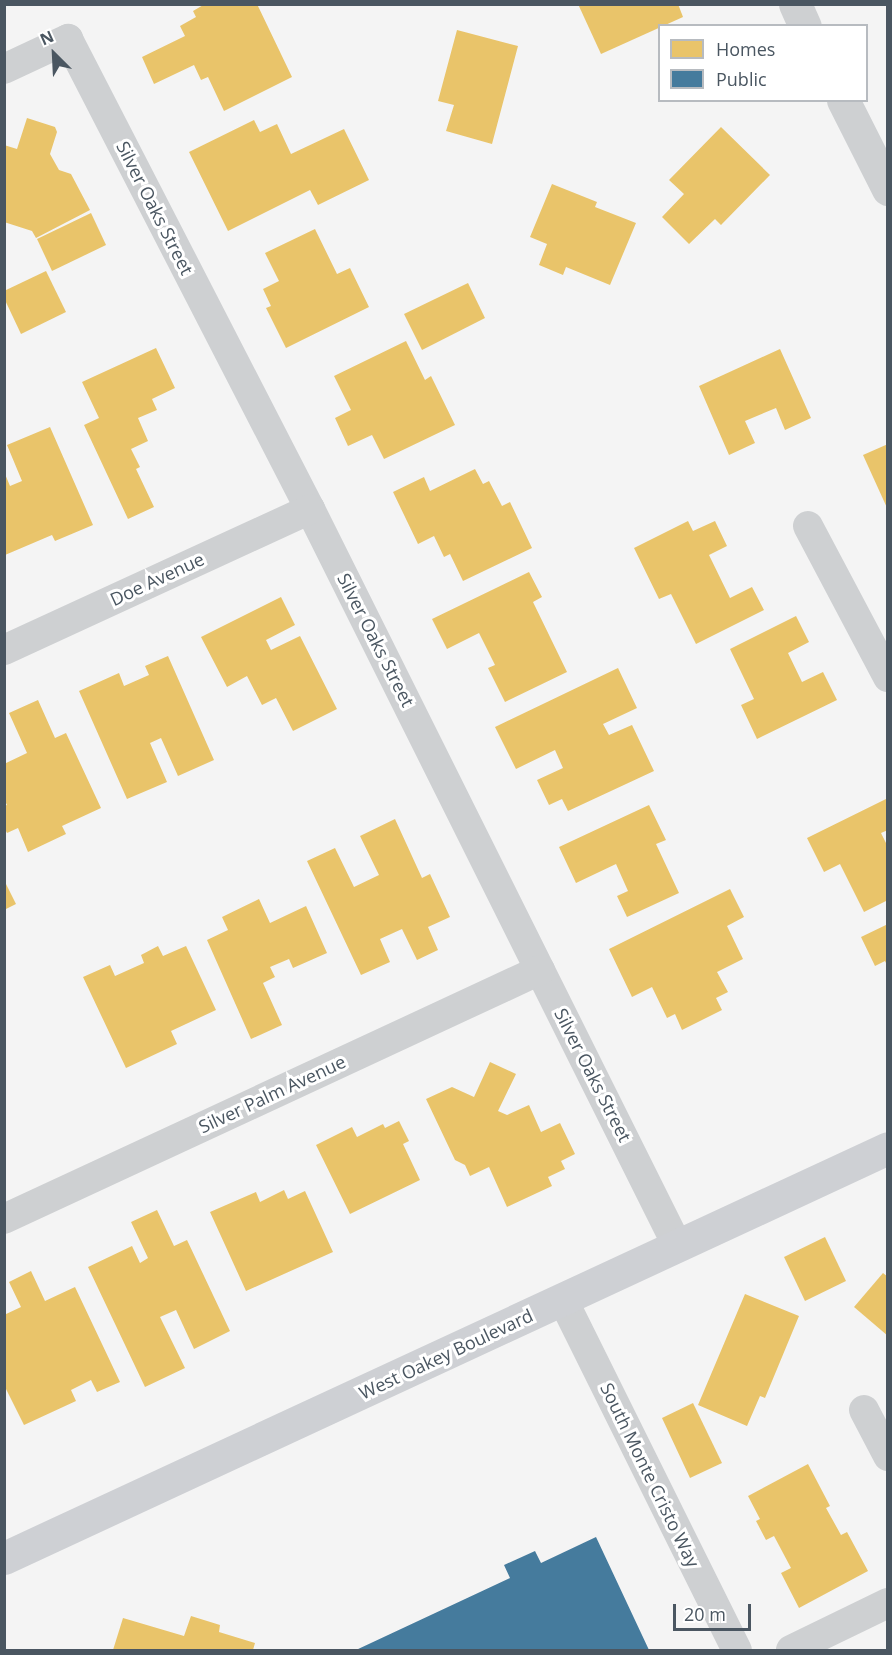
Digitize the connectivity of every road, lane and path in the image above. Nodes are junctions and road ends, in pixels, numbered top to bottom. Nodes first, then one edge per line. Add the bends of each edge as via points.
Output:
1 (795, 4) edge
2 (804, 24) edge
3 (4, 69) edge
4 (844, 102) edge
5 (888, 189) edge
6 (310, 509) junction
7 (808, 526) dead end
8 (4, 650) edge
9 (888, 677) edge
10 (540, 970) junction
11 (888, 1148) edge
12 (4, 1219) edge
13 (677, 1245) junction
14 (563, 1300) junction
15 (864, 1410) dead end
16 (888, 1456) edge
17 (4, 1558) edge
18 (888, 1603) edge
19 (737, 1650) edge
20 (791, 1650) edge

1 - 2 street
3 - 6 street, Silver Oaks Street via 68,39
4 - 5 street
6 - 8 street, Doe Avenue
6 - 10 street, Silver Oaks Street
7 - 9 street
10 - 12 street, Silver Palm Avenue
10 - 13 street, Silver Oaks Street
11 - 13 main road, West Oakey Boulevard
13 - 14 main road, West Oakey Boulevard
14 - 17 main road, West Oakey Boulevard
14 - 19 street, South Monte Cristo Way
15 - 16 street
18 - 20 street

